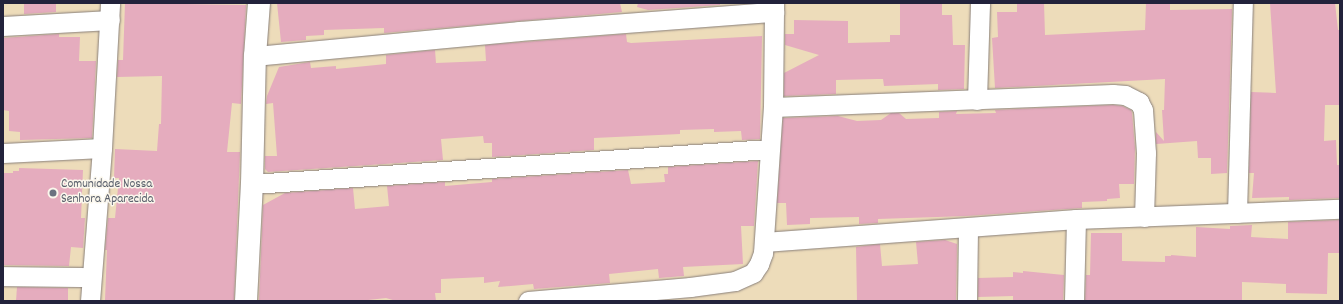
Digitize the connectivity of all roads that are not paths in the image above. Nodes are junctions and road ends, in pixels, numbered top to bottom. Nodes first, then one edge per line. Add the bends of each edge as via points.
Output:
1 (259, 3) edge
2 (980, 3) edge
3 (1243, 3) edge
4 (774, 8) edge
5 (110, 11) edge
6 (3, 26) edge
7 (255, 56) junction
8 (977, 100) junction
9 (773, 107) junction
10 (102, 148) junction
11 (769, 149) junction
12 (3, 153) edge
13 (252, 184) junction
14 (1340, 209) edge
15 (1237, 213) junction
16 (1144, 217) junction
17 (1076, 219) junction
18 (968, 228) junction
19 (764, 242) junction
20 (3, 276) edge
21 (91, 277) junction
22 (690, 294) edge
23 (90, 301) edge
24 (246, 301) edge
25 (528, 301) edge
26 (967, 301) edge
27 (1074, 301) edge

1 - 7 street
2 - 8 street
3 - 15 street
4 - 7 street
4 - 9 street
5 - 6 street
5 - 10 street
7 - 13 street
8 - 9 street
8 - 16 street via 1113,94 1125,95 1139,102 1143,110 1146,153
9 - 11 street
10 - 12 street
10 - 21 street
11 - 13 street
11 - 19 street
13 - 24 street
14 - 15 street
15 - 16 street
16 - 17 street
17 - 18 street
17 - 27 street
18 - 19 street
18 - 26 street
19 - 22 street via 760,264 752,273 735,281
20 - 21 street
21 - 23 street
22 - 25 street

